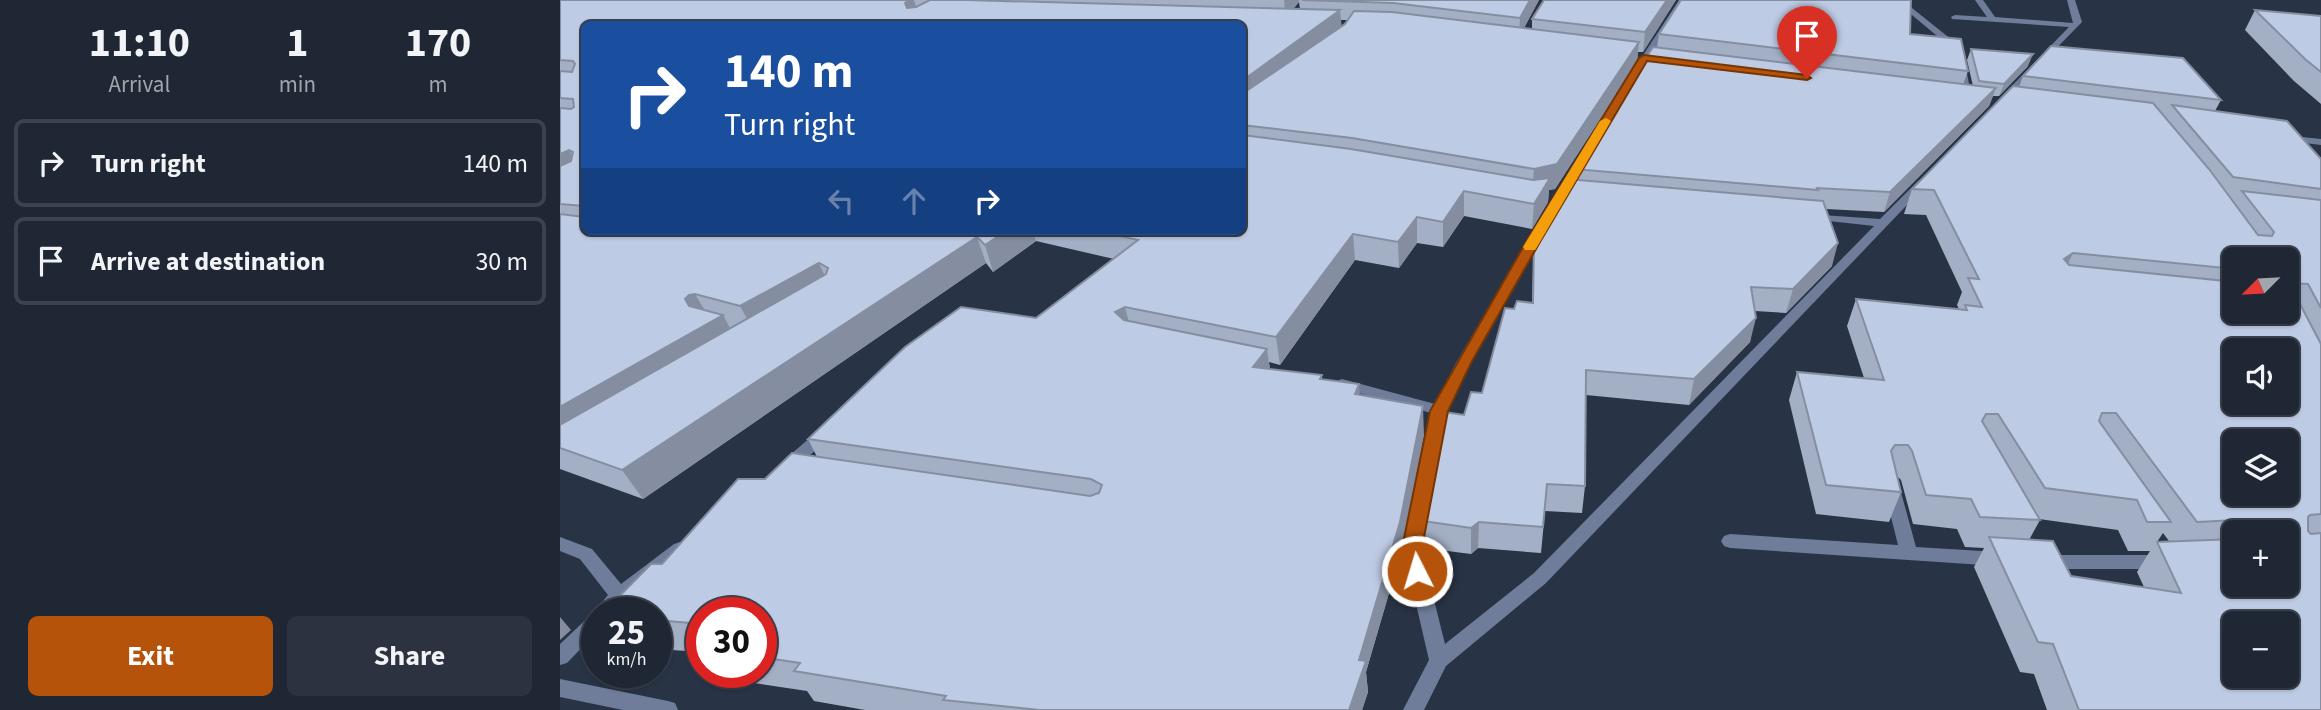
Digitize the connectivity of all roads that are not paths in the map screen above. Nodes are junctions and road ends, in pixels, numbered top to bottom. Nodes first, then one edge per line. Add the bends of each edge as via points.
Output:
1 (1682, 0) edge
2 (1898, 0) edge
3 (1981, 0) edge
4 (2071, 0) edge
5 (1997, 1) edge
6 (1955, 17) dead end
7 (1993, 20) junction
8 (2075, 25) junction
9 (1955, 95) edge
10 (1969, 97) junction
11 (1980, 98) edge
12 (2001, 103) edge
13 (1602, 126) edge
14 (2276, 136) edge
15 (2321, 142) edge
16 (1589, 149) edge
17 (1929, 176) edge
18 (1802, 215) edge
19 (1883, 223) junction
20 (1327, 381) edge
21 (1439, 411) junction
22 (843, 420) edge
23 (811, 475) edge
24 (1890, 481) edge
25 (696, 537) edge
26 (2155, 539) edge
27 (1730, 541) dead end
28 (560, 544) edge
29 (1909, 552) junction
30 (619, 596) joint
31 (581, 635) edge
32 (560, 657) edge
33 (1439, 660) junction
34 (560, 688) edge
35 (668, 710) edge
36 (1413, 710) edge

1 - 13 street
2 - 10 street via 1959,50
3 - 5 street
3 - 7 street
4 - 8 street
6 - 7 street
7 - 8 street
8 - 12 street
9 - 10 street
10 - 11 street
14 - 15 street
16 - 21 street
17 - 19 street
18 - 19 street
19 - 33 street via 1540,578
20 - 21 street
21 - 33 street via 1412,548
22 - 23 street via 778,475
24 - 29 street
25 - 30 street
26 - 29 street via 2177,562
27 - 29 street
28 - 30 street via 586,554
31 - 32 street
33 - 36 street
34 - 35 street

